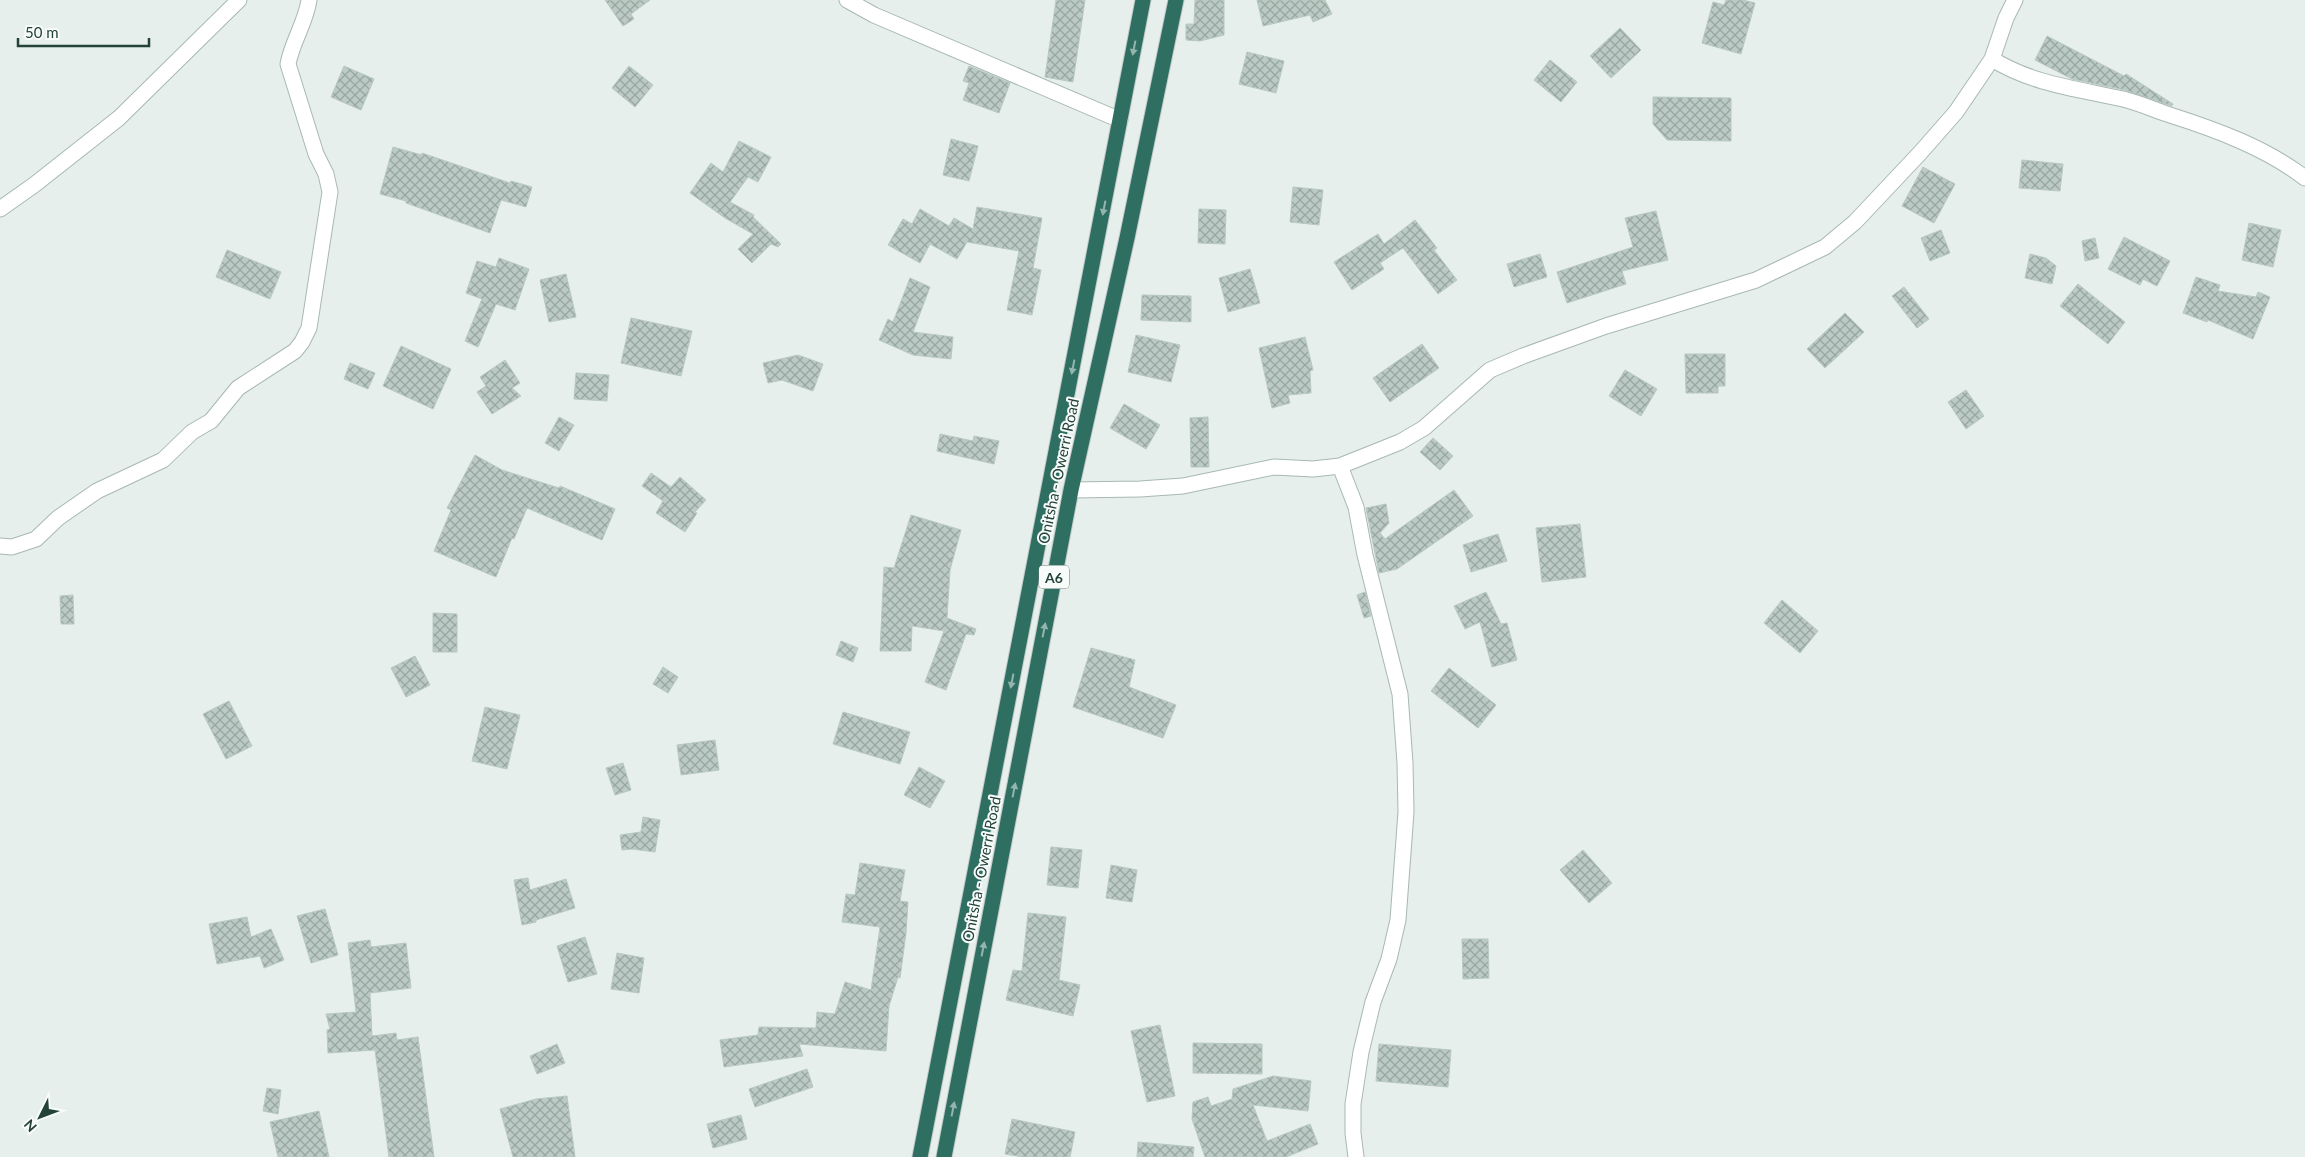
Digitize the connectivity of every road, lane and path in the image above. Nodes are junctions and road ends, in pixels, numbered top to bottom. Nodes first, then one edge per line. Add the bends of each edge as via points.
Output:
1 (239, 0) edge
2 (309, 0) edge
3 (847, 0) edge
4 (1143, 0) edge
5 (1176, 0) edge
6 (2015, 0) edge
7 (1992, 59) junction
8 (1120, 120) junction
9 (2305, 178) edge
10 (0, 209) edge
11 (1340, 466) junction
12 (1071, 490) junction
13 (0, 546) edge
14 (920, 1157) edge
15 (944, 1157) edge
16 (1356, 1157) edge

1 - 10 street via 118,118
2 - 13 street via 288,64 330,192 311,320 302,342 238,388 211,421 192,432 163,460 97,490 58,518 36,539 12,547
3 - 8 street via 874,16
4 -> 8 highway, Onitsha - Owerri Road / A6
5 - 12 highway, Onitsha - Owerri Road / A6
6 - 7 street
7 - 9 street via 2014,72 2126,100 2219,131 2292,167
7 - 11 street via 1956,112 1920,153 1855,222 1825,247 1756,280 1606,326 1490,370 1424,428 1400,442
8 -> 14 highway, Onitsha - Owerri Road / A6
11 - 12 street via 1313,469 1274,467 1183,486
11 - 16 street via 1356,508 1400,694 1405,763 1406,812 1398,920 1361,1052 1353,1104
15 -> 12 highway, Onitsha - Owerri Road / A6

